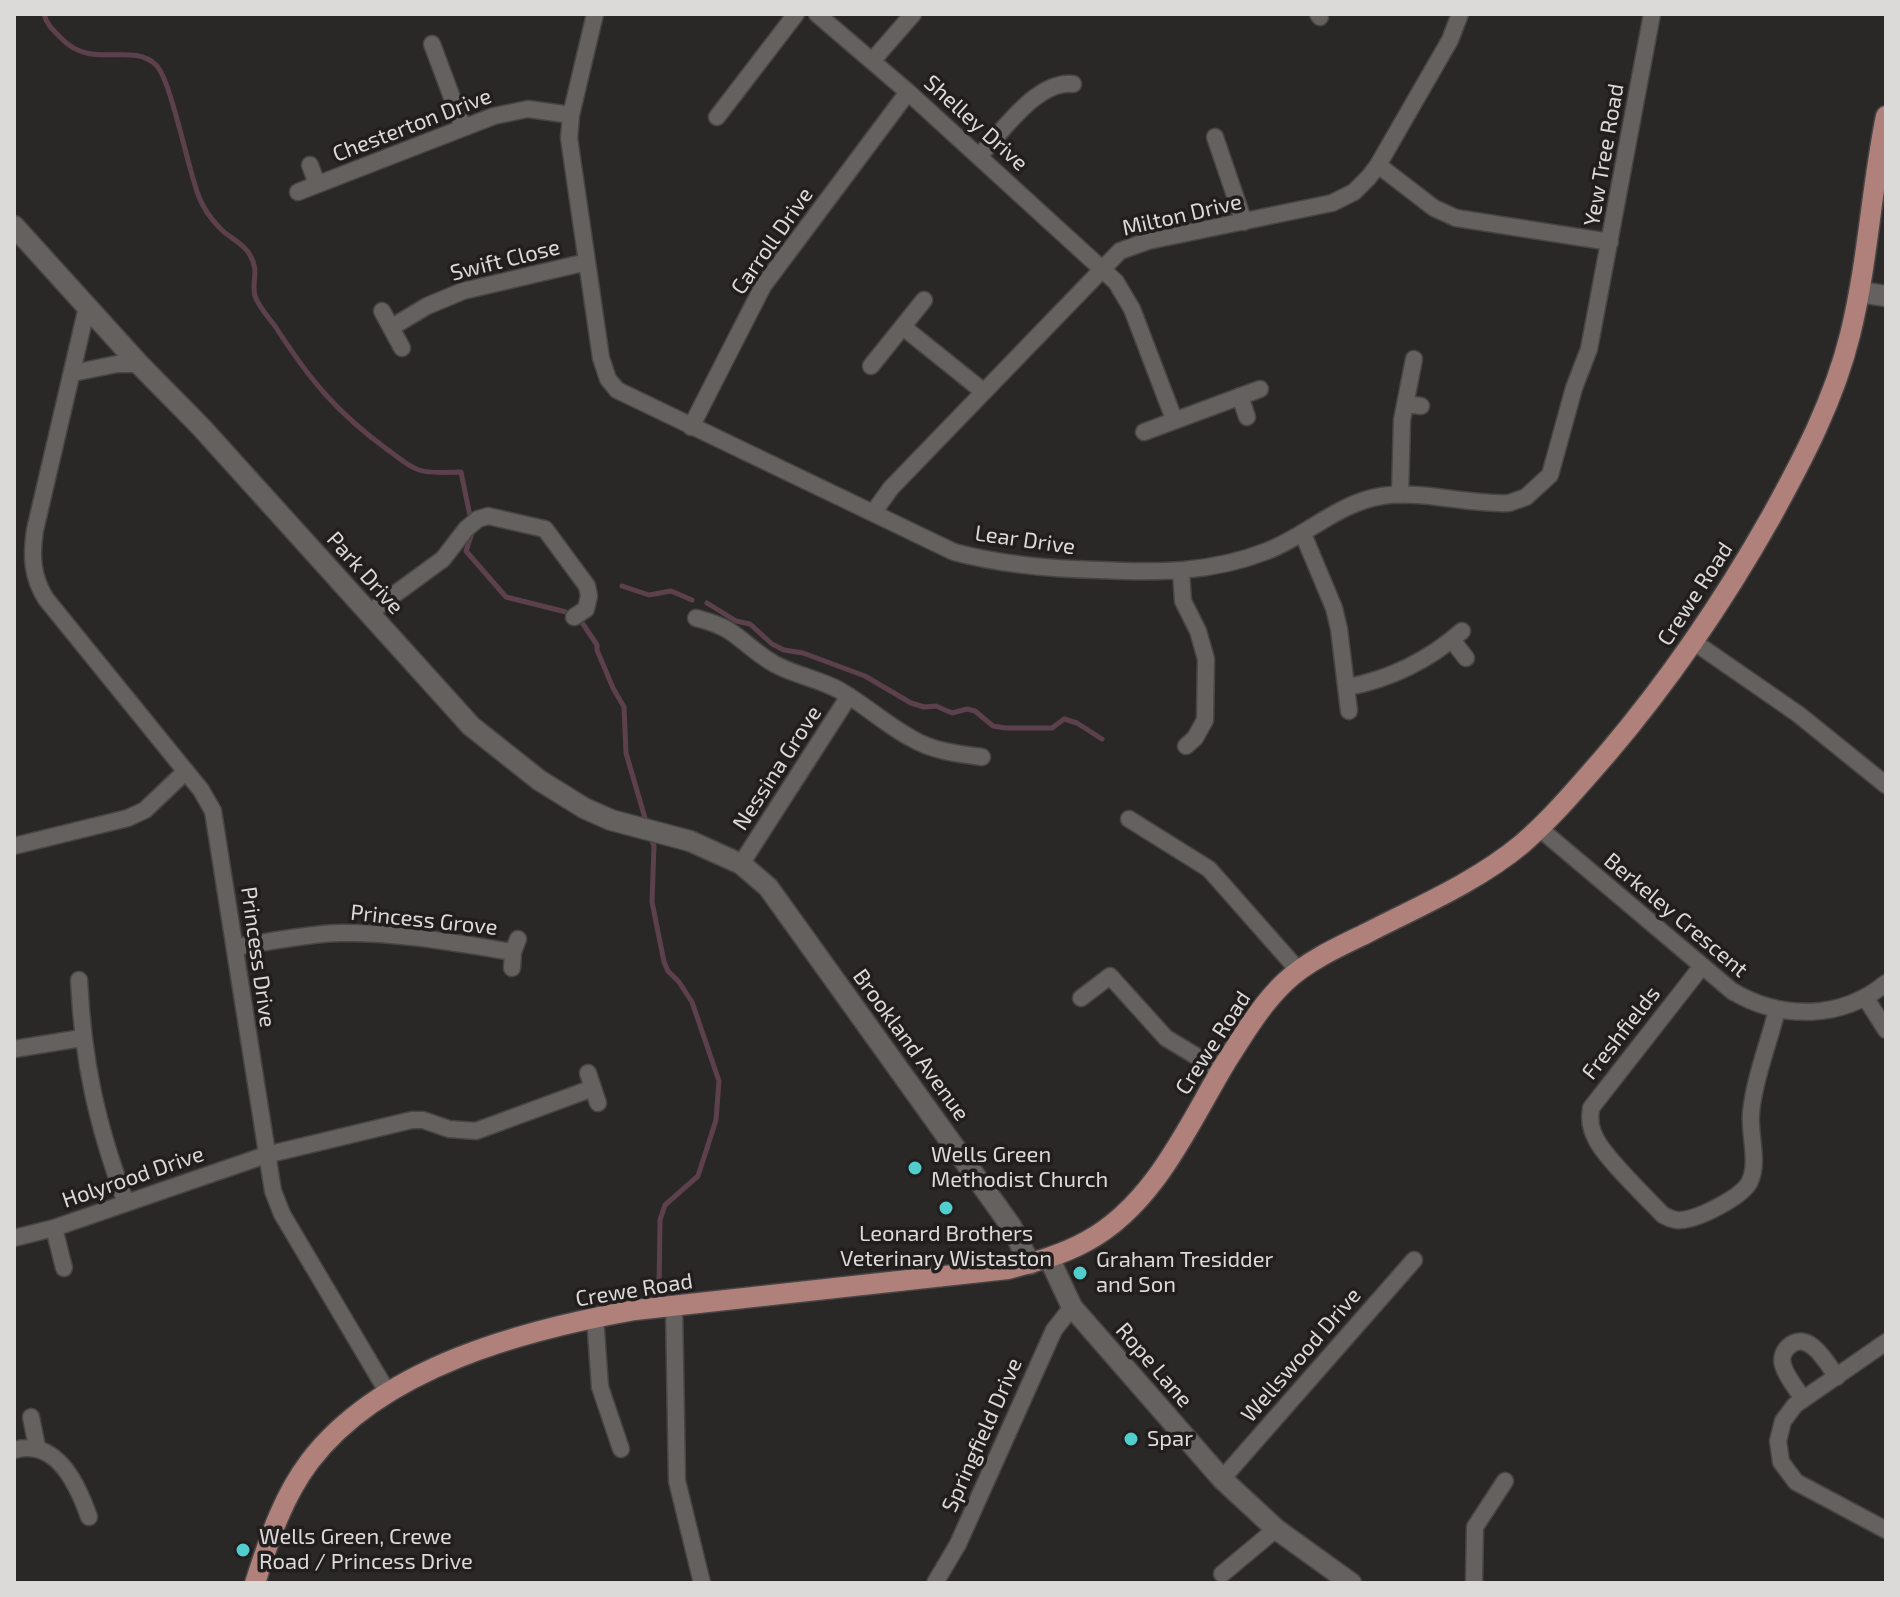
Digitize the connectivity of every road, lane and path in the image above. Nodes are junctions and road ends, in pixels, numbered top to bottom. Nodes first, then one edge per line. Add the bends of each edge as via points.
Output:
1 (595, 14) edge
2 (796, 14) edge
3 (817, 14) edge
4 (913, 14) edge
5 (1460, 14) edge
6 (1652, 14) edge
7 (432, 43) dead end
8 (873, 60) junction
9 (1073, 84) dead end
10 (908, 92) junction
11 (571, 115) junction
12 (1886, 116) edge
13 (717, 117) dead end
14 (463, 127) junction
15 (1214, 137) dead end
16 (979, 156) junction
17 (310, 165) dead end
18 (1378, 165) junction
19 (317, 184) junction
20 (298, 192) dead end
21 (1244, 222) junction
22 (14, 226) edge
23 (1610, 242) junction
24 (587, 262) junction
25 (1103, 268) junction
26 (1859, 292) junction
27 (1886, 296) edge
28 (924, 300) dead end
29 (1598, 304) joint
30 (87, 307) junction
31 (382, 311) dead end
32 (392, 327) junction
33 (903, 327) junction
34 (402, 348) dead end
35 (1414, 359) dead end
36 (139, 364) junction
37 (871, 366) dead end
38 (73, 373) junction
39 (1260, 389) dead end
40 (984, 392) junction
41 (1240, 396) junction
42 (1247, 417) dead end
43 (1174, 419) junction
44 (691, 427) junction
45 (1144, 432) dead end
46 (1400, 495) junction
47 (873, 513) junction
48 (1303, 534) junction
49 (32, 556) junction
50 (14, 561) edge
51 (1181, 572) junction
52 (369, 613) junction
53 (574, 617) dead end
54 (696, 618) dead end
55 (1694, 642) junction
56 (1466, 658) dead end
57 (1348, 687) junction
58 (849, 696) junction
59 (1349, 711) dead end
60 (1195, 744) dead end
61 (982, 757) dead end
62 (186, 771) junction
63 (1886, 785) edge
64 (1129, 819) dead end
65 (1539, 828) junction
66 (14, 846) edge
67 (741, 864) junction
68 (235, 947) junction
69 (514, 953) dead end
70 (1702, 966) junction
71 (1299, 971) junction
72 (79, 980) dead end
73 (1886, 983) edge
74 (1865, 997) junction
75 (1081, 998) dead end
76 (1777, 1010) junction
77 (1886, 1030) edge
78 (82, 1038) junction
79 (14, 1049) edge
80 (1221, 1071) junction
81 (593, 1088) dead end
82 (266, 1155) junction
83 (126, 1203) junction
84 (54, 1228) junction
85 (14, 1238) edge
86 (1414, 1260) dead end
87 (1039, 1261) junction
88 (64, 1268) dead end
89 (674, 1306) junction
90 (1072, 1307) junction
91 (595, 1317) junction
92 (1886, 1342) edge
93 (1837, 1377) junction
94 (388, 1393) junction
95 (1803, 1399) junction
96 (31, 1417) dead end
97 (37, 1447) junction
98 (621, 1449) dead end
99 (14, 1450) edge
100 (1222, 1479) junction
101 (1505, 1481) dead end
102 (89, 1517) dead end
103 (1276, 1529) junction
104 (1886, 1530) edge
105 (1205, 1568) dead end
106 (1224, 1579) edge
107 (255, 1583) edge
108 (702, 1583) edge
109 (935, 1583) edge
110 (1351, 1583) edge
111 (1474, 1583) edge

1 - 11 street, Lear Drive
2 - 13 street
3 - 8 street, Shelley Drive
4 - 8 street
5 - 18 street, Milton Drive
6 - 23 street, Yew Tree Road
7 - 14 street
8 - 10 street, Shelley Drive
9 - 16 street via 1056,85 1035,97
10 - 16 street, Shelley Drive
10 - 44 street, Carroll Drive via 763,286
11 - 14 street, Chesterton Drive via 528,109
11 - 24 street, Lear Drive via 569,138
12 - 26 main road, Crewe Road
14 - 19 street, Chesterton Drive
15 - 21 street
16 - 25 street, Shelley Drive
17 - 19 street, Chesterton Drive
18 - 21 street, Milton Drive via 1354,192 1332,203
18 - 23 street via 1434,208 1456,218
19 - 20 street, Chesterton Drive
21 - 25 street, Milton Drive via 1136,244
22 - 30 street, Park Drive
23 - 29 street, Yew Tree Road
24 - 32 street, Swift Close via 463,291
24 - 44 street, Lear Drive via 608,379 623,394
25 - 40 street, Milton Drive
25 - 43 street, Shelley Drive via 1132,309
26 - 27 street
26 - 55 main road, Crewe Road via 1835,382 1798,468
28 - 33 street
29 - 46 street, Lear Drive via 1589,349 1546,481 1509,503
30 - 36 street, Park Drive
30 - 38 street
31 - 32 street
32 - 34 street
33 - 37 street
33 - 40 street
35 - 46 street
36 - 38 street
36 - 52 street, Park Drive
38 - 49 street
39 - 41 street
40 - 47 street, Milton Drive
41 - 42 street
41 - 43 street
43 - 45 street
44 - 47 street, Lear Drive
46 - 48 street, Lear Drive via 1364,501
47 - 51 street, Lear Drive via 938,545 987,561
48 - 51 street, Lear Drive via 1249,558
48 - 57 street via 1334,608
49 - 50 street
49 - 62 street, Princess Drive via 46,599
51 - 60 street via 1183,601 1206,659 1205,720
52 - 53 street via 443,559 472,524 488,516 545,529 587,586 586,609
52 - 67 street, Park Drive via 471,726 539,780 611,820 665,833
54 - 58 street, Nessina Grove via 734,631 778,666
55 - 63 street via 1798,714
55 - 65 main road, Crewe Road via 1614,745
56 - 57 street via 1457,635 1387,678
57 - 59 street
58 - 61 street, Nessina Grove via 912,739 958,755
58 - 67 street, Nessina Grove
62 - 66 street via 145,810 128,818
62 - 68 street, Princess Drive via 208,800 216,822
64 - 71 street via 1209,869
65 - 70 street, Berkeley Crescent
65 - 71 main road, Crewe Road via 1477,876
67 - 87 street, Brookland Avenue via 768,887
68 - 69 street, Princess Grove via 324,934 372,934
68 - 82 street, Princess Drive
70 - 76 street, Berkeley Crescent via 1732,991
70 - 76 street, Freshfields via 1591,1108 1592,1131 1600,1146 1663,1215 1685,1219 1731,1200 1751,1180 1751,1107
71 - 80 main road, Crewe Road via 1261,1008
72 - 78 street
73 - 74 street, Berkeley Crescent
74 - 76 street, Berkeley Crescent via 1818,1012
74 - 77 street
75 - 80 street via 1110,976 1166,1038
78 - 79 street
78 - 83 street via 96,1112
80 - 87 main road, Crewe Road via 1147,1190 1098,1234
81 - 82 street, Holyrood Drive via 476,1131 412,1120
82 - 83 street, Holyrood Drive
82 - 94 street, Princess Drive via 282,1214
83 - 84 street, Holyrood Drive
84 - 85 street, Holyrood Drive
84 - 88 street
86 - 100 street, Wellswood Drive
87 - 89 main road, Crewe Road via 960,1276
87 - 90 street, Rope Lane
89 - 91 main road, Crewe Road
89 - 108 street via 677,1481
90 - 100 street, Rope Lane
90 - 109 street, Springfield Drive via 1054,1330 958,1544
91 - 94 main road, Crewe Road via 477,1352
91 - 98 street via 600,1387
92 - 93 street
93 - 95 street
93 - 95 street via 1814,1346 1792,1344 1783,1365
94 - 107 main road, Crewe Road via 351,1418 310,1461 282,1506
95 - 104 street via 1779,1431 1785,1469 1803,1487
96 - 97 street
97 - 99 street
97 - 102 street via 58,1461
100 - 103 street, Rope Lane
101 - 111 street via 1475,1527
103 - 106 street
103 - 110 street, Rope Lane
105 - 106 street

